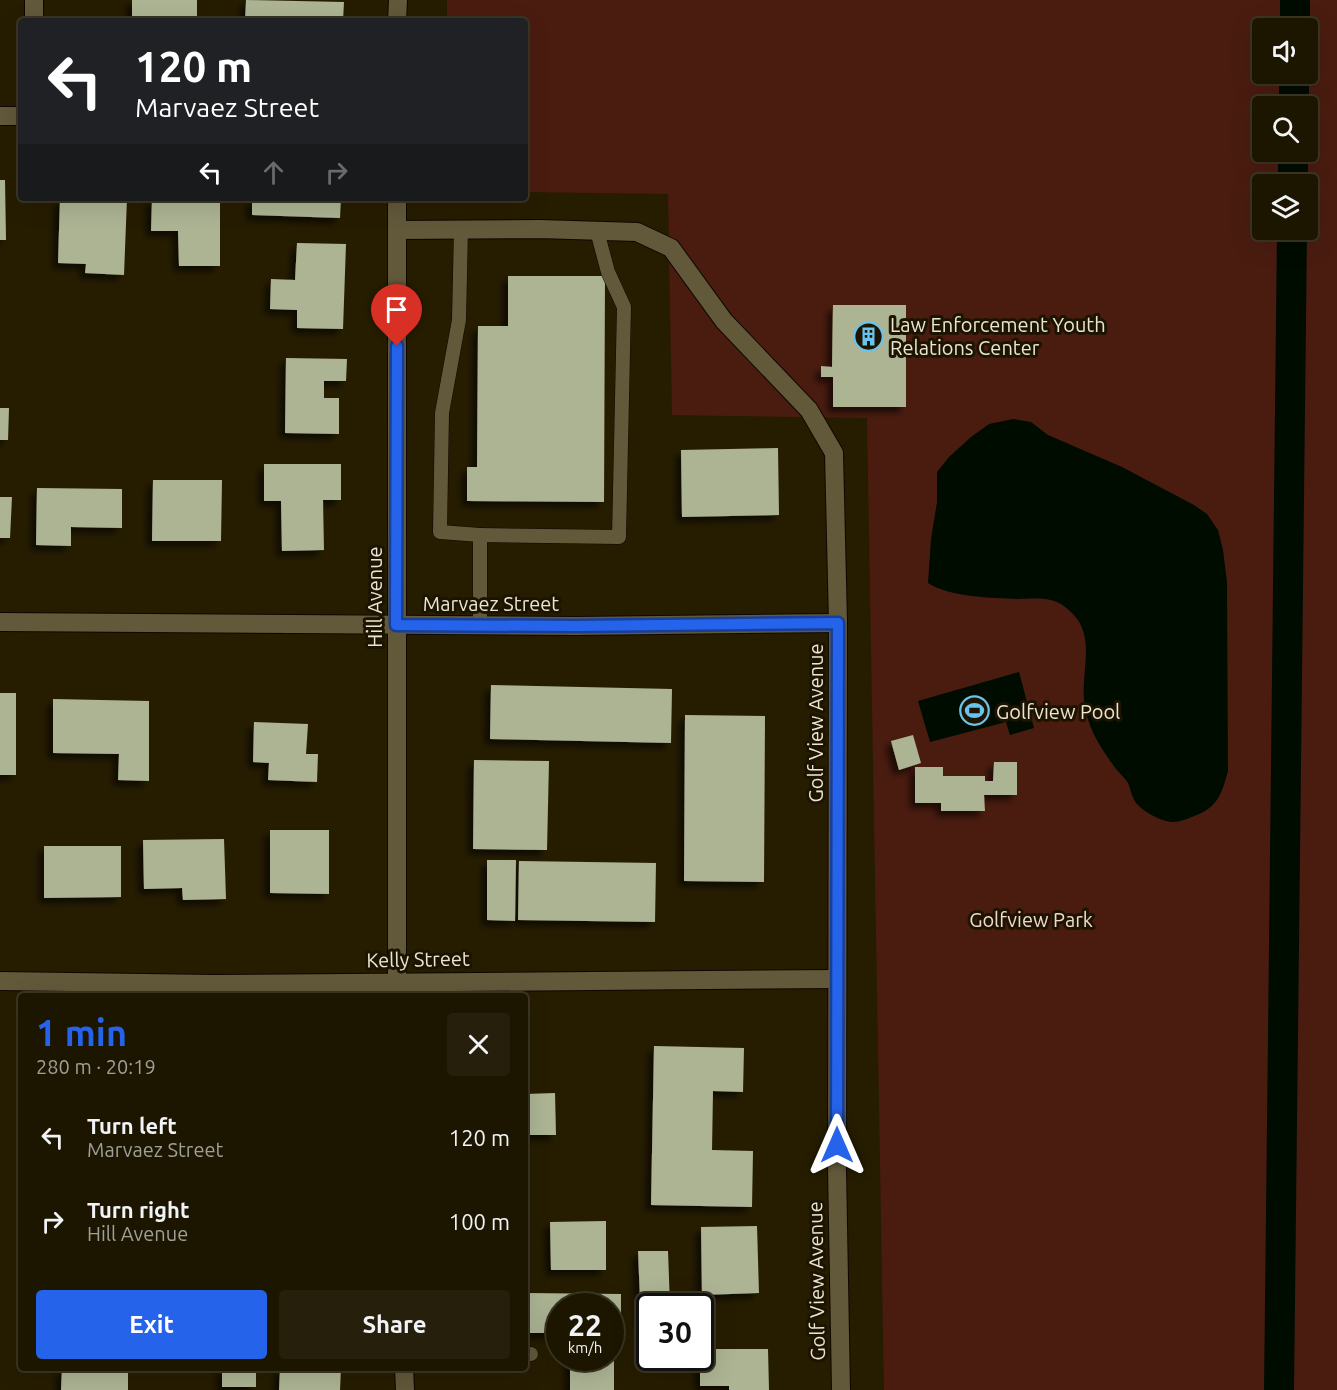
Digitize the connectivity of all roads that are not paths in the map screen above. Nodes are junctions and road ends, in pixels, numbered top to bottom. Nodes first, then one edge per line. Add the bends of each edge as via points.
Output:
1 (34, 0) edge
2 (398, 0) edge
3 (34, 18) edge
4 (398, 18) edge
5 (0, 116) edge
6 (18, 116) edge
7 (397, 201) edge
8 (461, 230) junction
9 (397, 231) junction
10 (597, 231) junction
11 (480, 535) junction
12 (0, 622) edge
13 (838, 623) junction
14 (396, 625) junction
15 (480, 625) junction
16 (837, 979) junction
17 (0, 981) edge
18 (397, 989) edge
19 (404, 1371) edge
20 (405, 1390) edge
21 (841, 1390) edge

1 - 3 street
2 - 4 street
5 - 6 street
7 - 9 street, Hill Avenue
8 - 9 street, Golf View Avenue
8 - 10 street, Golf View Avenue
8 - 11 lane via 459,320 442,413 440,532
9 - 14 street, Hill Avenue
10 - 11 lane via 608,272 624,306 619,537
10 - 13 street, Golf View Avenue via 637,232 671,248 724,321 809,411 834,453
11 - 15 lane
12 - 14 street, Marvaez Street
13 - 15 street, Marvaez Street
13 - 16 street, Golf View Avenue
14 - 15 street, Marvaez Street
14 - 18 street, Hill Avenue
16 - 18 street, Kelly Street
16 - 21 street, Golf View Avenue
17 - 18 street, Kelly Street
19 - 20 street

